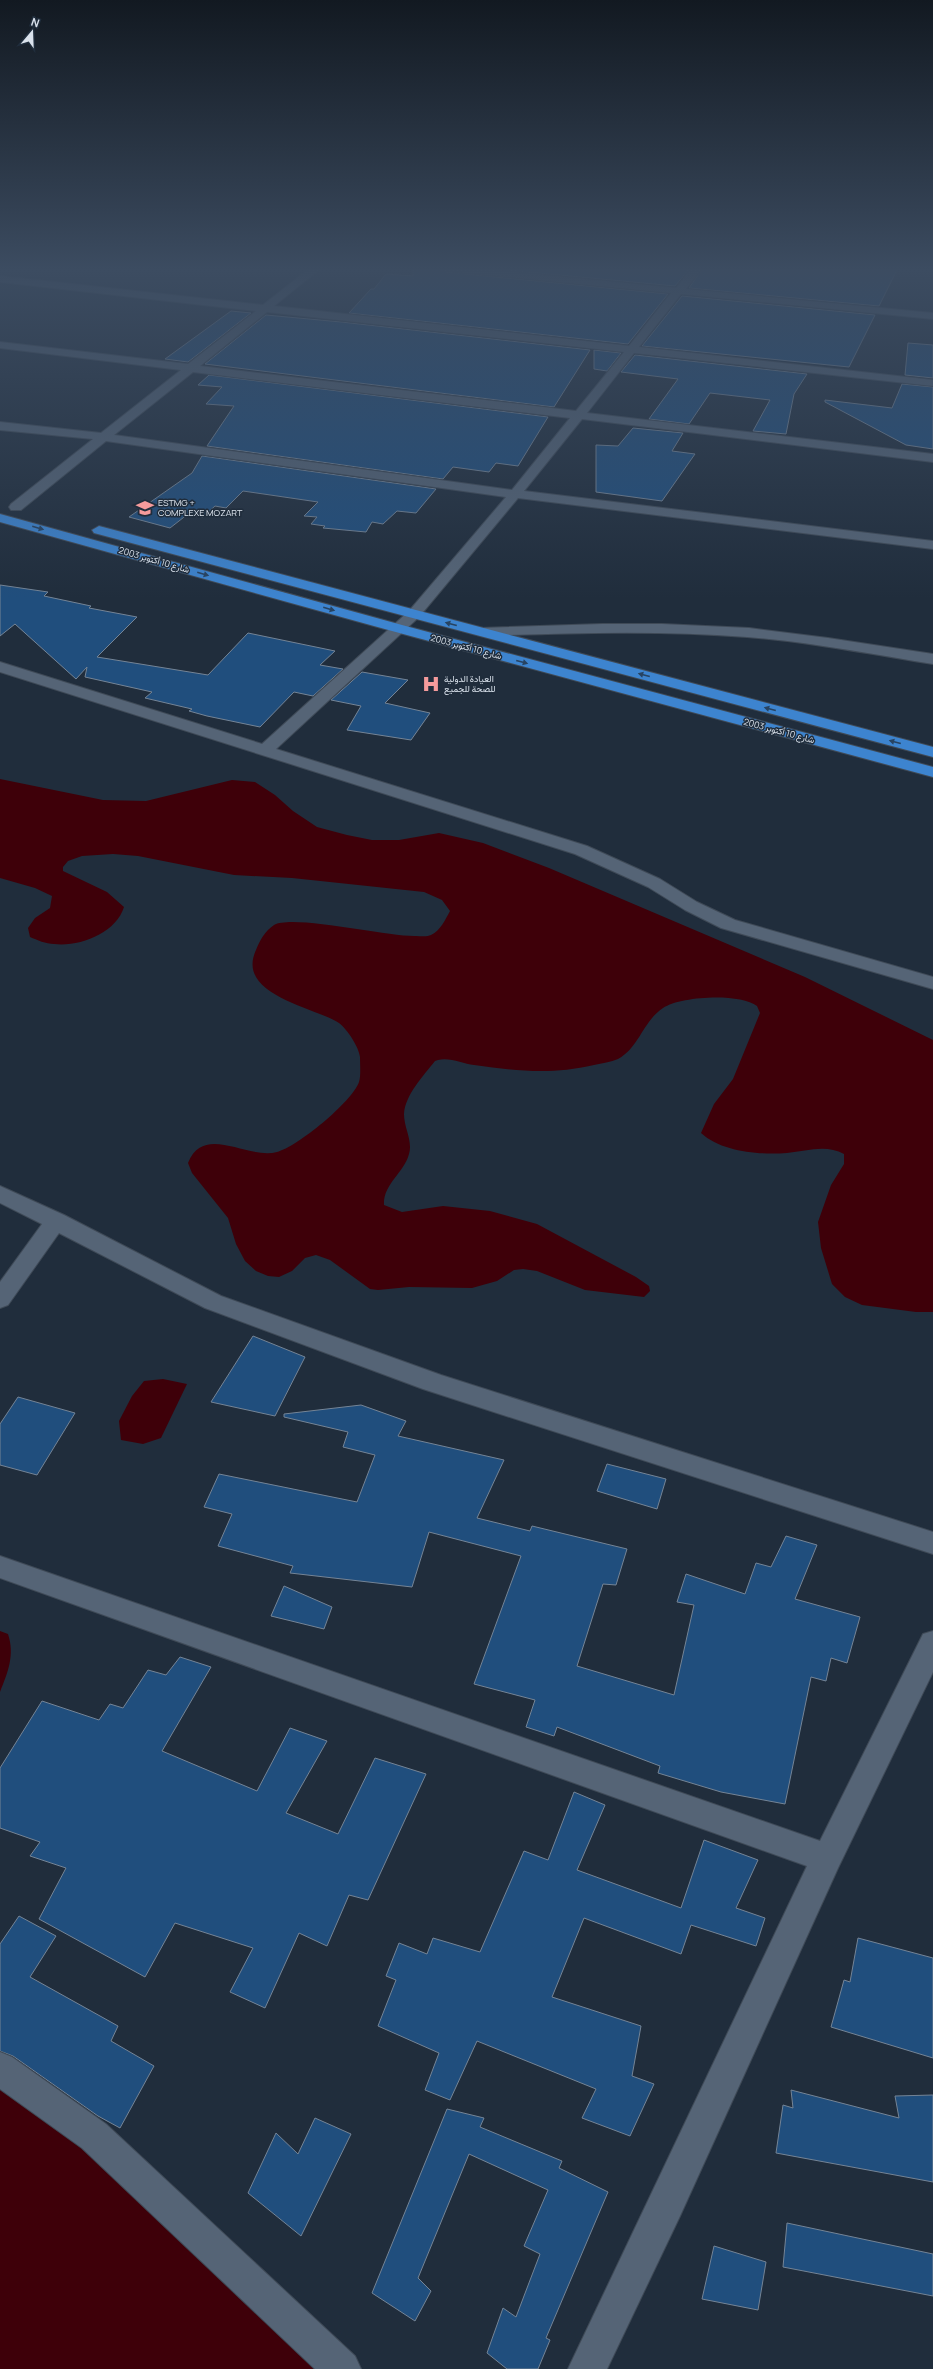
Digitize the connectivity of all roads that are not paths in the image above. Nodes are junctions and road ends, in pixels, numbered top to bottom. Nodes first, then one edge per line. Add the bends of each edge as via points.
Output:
1 (176, 379) edge
2 (267, 379) edge
3 (609, 379) edge
4 (892, 379) edge
5 (933, 383) edge
6 (579, 416) junction
7 (0, 426) edge
8 (104, 437) junction
9 (933, 458) edge
10 (515, 494) junction
11 (0, 503) edge
12 (16, 507) junction
13 (31, 511) dead end
14 (0, 518) edge
15 (85, 526) dead end
16 (933, 545) edge
17 (414, 614) junction
18 (397, 628) junction
19 (481, 632) junction
20 (933, 659) edge
21 (0, 667) edge
22 (264, 751) junction
23 (933, 752) edge
24 (933, 772) edge
25 (933, 983) edge
26 (0, 1194) edge
27 (56, 1221) junction
28 (0, 1299) edge
29 (933, 1543) edge
30 (0, 1567) edge
31 (933, 1643) edge
32 (827, 1858) junction
33 (0, 2069) edge
34 (342, 2369) edge
35 (587, 2369) edge

1 - 8 street
2 - 6 street
3 - 6 street
4 - 5 street
6 - 9 street
6 - 10 street
7 - 8 street
8 - 10 street
8 - 12 street
10 - 16 street
10 - 17 street
11 - 12 highway
12 - 13 highway
14 -> 18 highway, شارع 10 أكتوبر 2003
15 - 17 highway, شارع 10 أكتوبر 2003
17 - 18 street
19 -> 17 highway, شارع 10 أكتوبر 2003
18 - 22 street
18 -> 24 highway, شارع 10 أكتوبر 2003
19 - 20 street via 605,628 723,631 769,635
23 -> 19 highway, شارع 10 أكتوبر 2003
21 - 22 street
22 - 25 street via 581,850 654,883 691,906 728,924
26 - 27 street
27 - 28 street
27 - 29 street via 213,1302 432,1382
30 - 32 street
31 - 32 street
32 - 35 street
33 - 34 street via 94,2136

